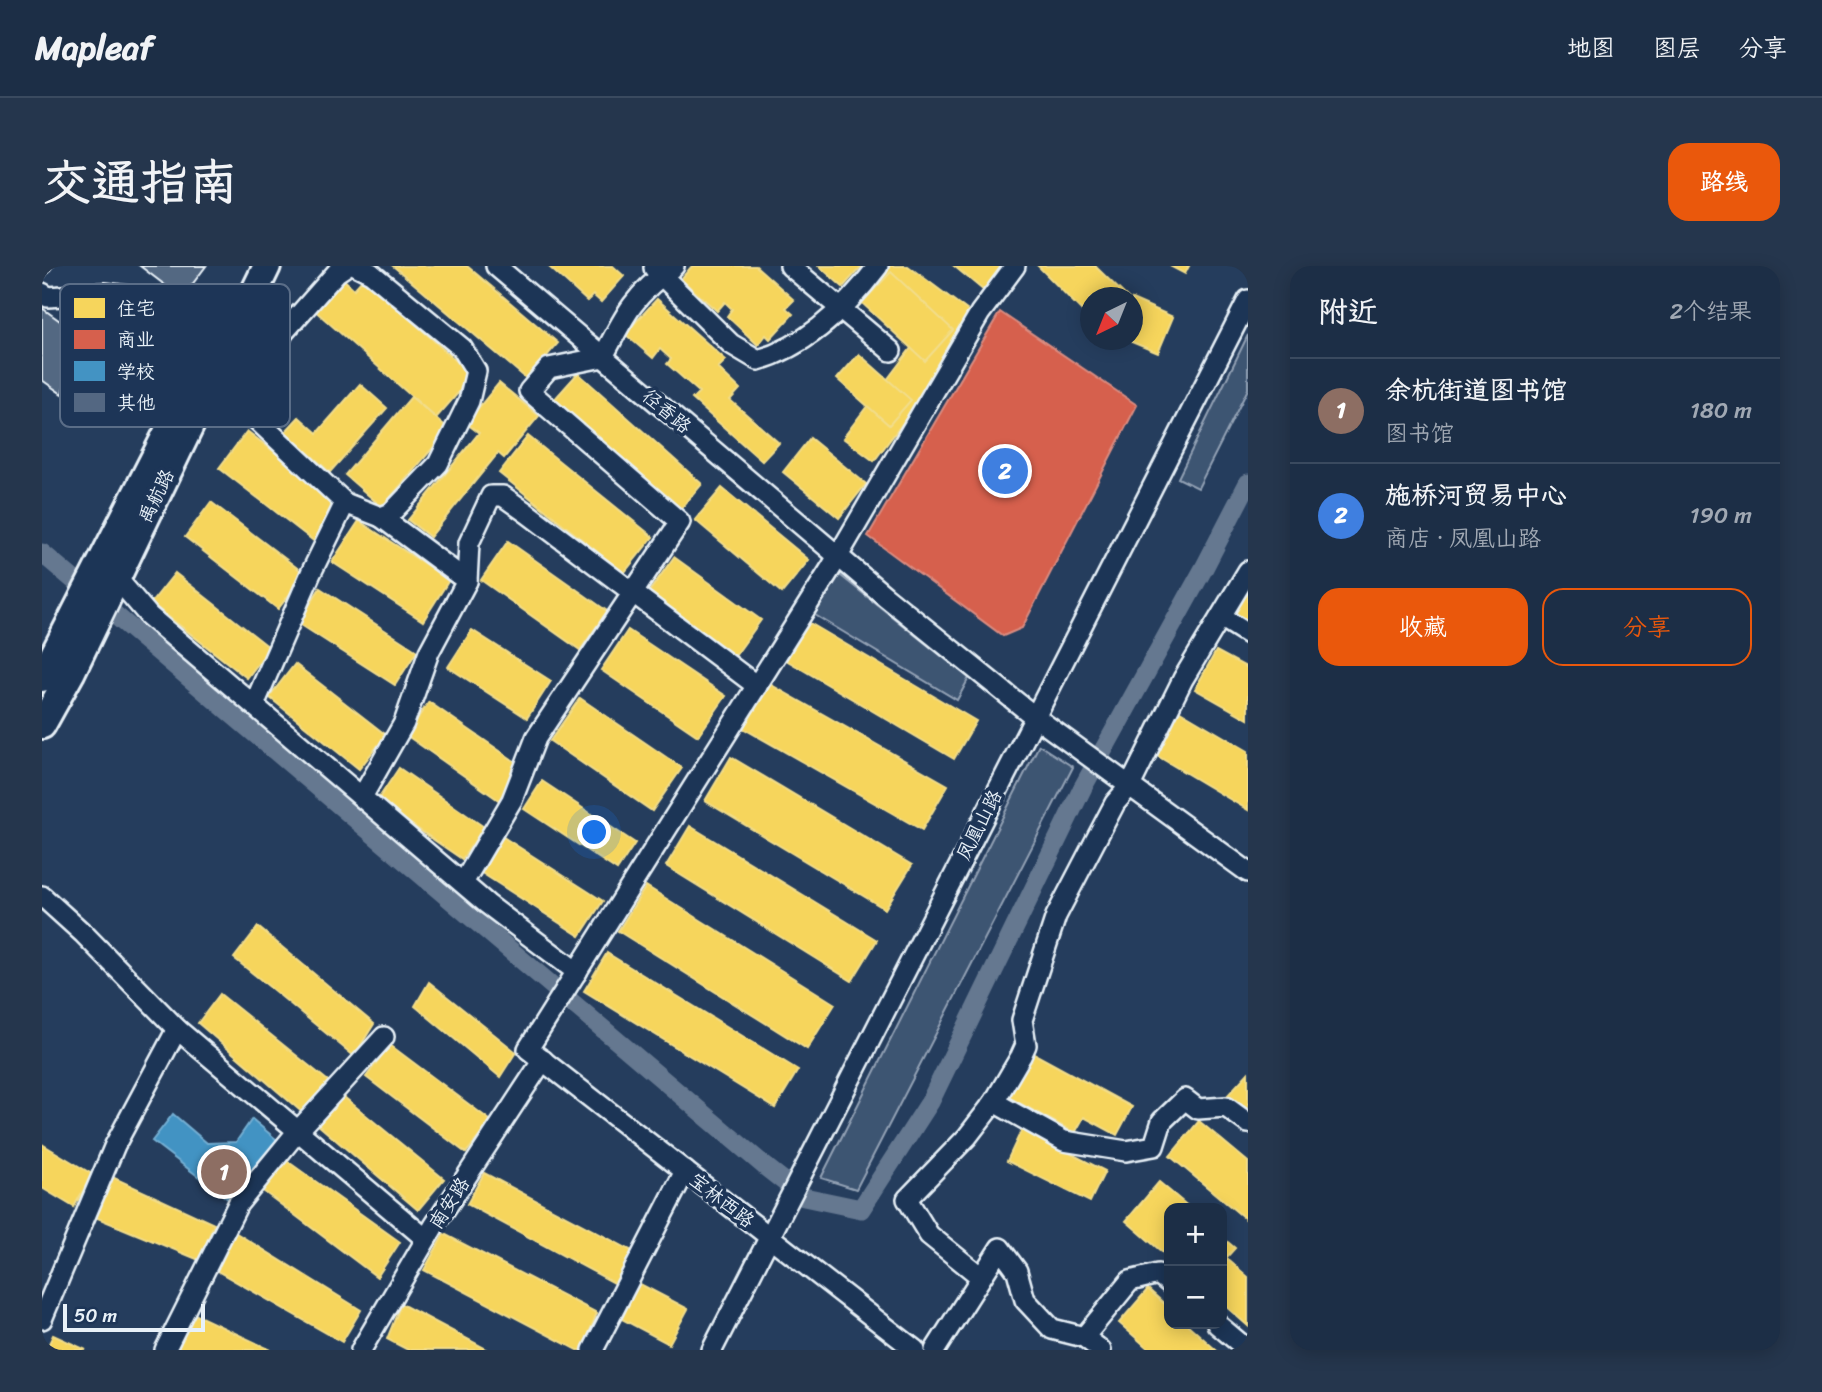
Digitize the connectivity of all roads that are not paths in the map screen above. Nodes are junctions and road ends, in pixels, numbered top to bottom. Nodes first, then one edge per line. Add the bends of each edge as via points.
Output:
1 (251, 266) edge
2 (267, 266) edge
3 (346, 266) edge
4 (356, 266) edge
5 (496, 266) edge
6 (790, 266) edge
7 (878, 266) edge
8 (1014, 266) edge
9 (663, 269) edge
10 (245, 284) edge
11 (256, 284) edge
12 (42, 293) edge
13 (60, 296) edge
14 (1248, 300) edge
15 (839, 310) junction
16 (290, 325) edge
17 (891, 351) dead end
18 (603, 357) junction
19 (180, 427) edge
20 (264, 427) edge
21 (345, 503) junction
22 (381, 517) junction
23 (838, 556) junction
24 (1248, 571) edge
25 (107, 573) junction
26 (467, 581) junction
27 (634, 592) junction
28 (1221, 617) junction
29 (1248, 634) edge
30 (77, 636) junction
31 (42, 678) edge
32 (757, 686) junction
33 (254, 705) junction
34 (1035, 717) junction
35 (42, 725) edge
36 (1123, 781) junction
37 (362, 797) junction
38 (1248, 872) edge
39 (463, 883) junction
40 (42, 896) edge
41 (574, 977) junction
42 (177, 1029) junction
43 (384, 1037) dead end
44 (536, 1055) junction
45 (994, 1102) junction
46 (1248, 1123) edge
47 (297, 1132) junction
48 (685, 1171) junction
49 (769, 1236) junction
50 (426, 1239) junction
51 (981, 1277) junction
52 (1164, 1279) edge
53 (42, 1319) edge
54 (1223, 1329) edge
55 (1084, 1337) junction
56 (1248, 1349) edge
57 (165, 1350) edge
58 (361, 1350) edge
59 (593, 1350) edge
60 (712, 1350) edge
61 (915, 1350) edge
62 (935, 1350) edge
63 (1101, 1350) edge

1 - 10 main road, 禹航路
2 - 11 main road, 禹航路
3 - 16 street
4 - 22 street via 371,273 462,348 476,371 469,401 438,464 391,513
5 - 18 street, 径香路
6 - 15 street
7 - 15 street
8 - 23 street, 南安路 via 981,313
9 - 15 street via 731,344 758,360 779,354 825,325
9 - 18 street via 627,309
12 - 13 street
14 - 34 street, 凤凰山路
15 - 17 street
18 - 23 street, 径香路
18 - 27 street via 549,368 529,391 680,522
19 - 25 main road, 禹航路
20 - 21 street
21 - 22 street
21 - 33 street
22 - 26 street
23 - 32 street, 南安路
23 - 34 street, 径香路
24 - 28 street
25 - 30 main road, 禹航路
25 - 33 street via 149,617
26 - 27 street via 470,543 491,496 503,496
26 - 37 street via 429,652 404,723
27 - 32 street
27 - 39 street via 536,738 512,800
28 - 29 street
28 - 36 street
30 - 31 main road, 禹航路
30 - 35 main road, 禹航路
32 - 41 street, 南安路
33 - 37 street
34 - 36 street, 径香路
34 - 49 street, 凤凰山路
36 - 38 street, 径香路
36 - 45 street via 1056,916 1022,1020 1026,1045
37 - 39 street
39 - 41 street
40 - 42 street
41 - 44 street, 南安路 via 555,1008
42 - 47 street
42 - 53 street via 115,1145
43 - 47 street
44 - 48 street, 宝林西路
44 - 50 street, 南安路
45 - 46 street via 1064,1141 1126,1151 1154,1146 1162,1121 1185,1098 1198,1109 1226,1107
45 - 51 street via 907,1199 929,1235
47 - 50 street
47 - 57 street via 237,1204
48 - 49 street, 宝林西路
48 - 59 street
49 - 60 street, 凤凰山路
49 - 61 street, 宝林西路
50 - 58 street, 南安路
51 - 55 street via 1000,1248 1017,1271 1025,1300 1052,1329
51 - 62 street
52 - 55 street via 1158,1274 1130,1281
54 - 56 street
55 - 63 street

